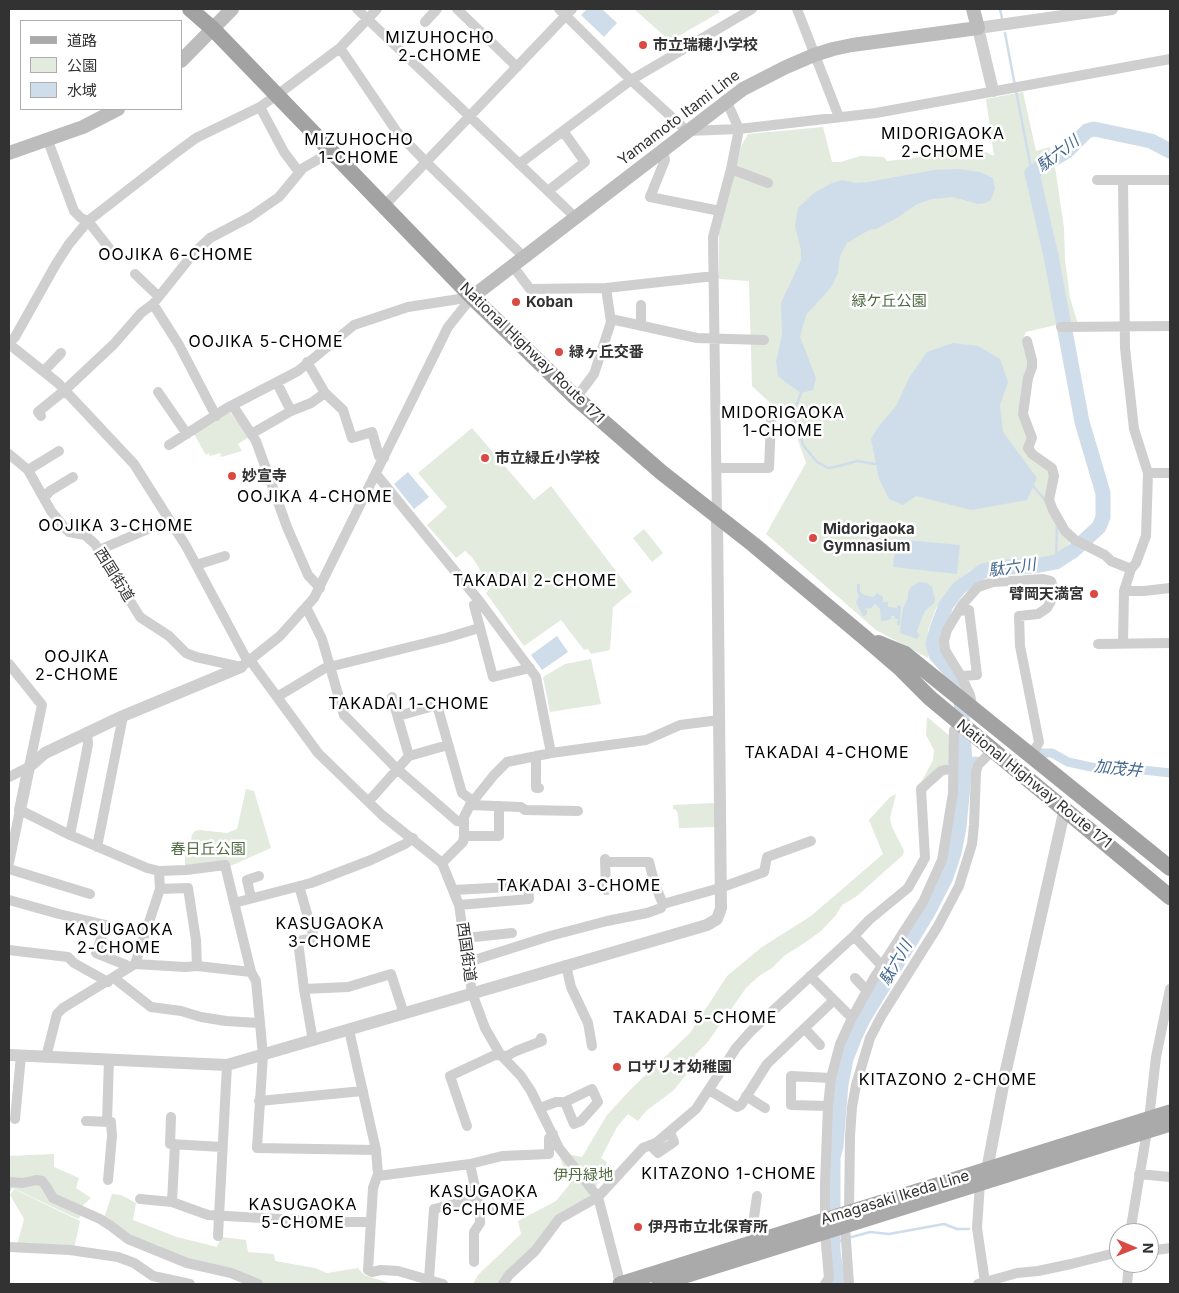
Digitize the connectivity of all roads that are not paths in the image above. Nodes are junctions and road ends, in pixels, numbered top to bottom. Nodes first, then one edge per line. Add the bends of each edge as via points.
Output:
1 (190, 9) edge
2 (232, 9) edge
3 (357, 9) edge
4 (377, 9) edge
5 (437, 9) edge
6 (457, 9) edge
7 (752, 9) edge
8 (798, 9) edge
9 (973, 9) edge
10 (1112, 9) edge
11 (566, 11) edge
12 (368, 19) junction
13 (425, 22) dead end
14 (978, 28) junction
15 (213, 29) junction
16 (340, 48) junction
17 (814, 55) junction
18 (1170, 59) edge
19 (182, 60) edge
20 (517, 67) junction
21 (631, 80) junction
22 (992, 91) junction
23 (276, 96) junction
24 (726, 100) junction
25 (260, 107) junction
26 (116, 110) edge
27 (470, 116) junction
28 (839, 117) junction
29 (739, 129) junction
30 (563, 130) junction
31 (687, 131) junction
32 (48, 141) junction
33 (663, 149) junction
34 (331, 152) junction
35 (9, 153) edge
36 (426, 162) junction
37 (519, 164) junction
38 (731, 169) junction
39 (299, 172) junction
40 (1097, 180) dead end
41 (1123, 180) junction
42 (1170, 180) edge
43 (768, 183) dead end
44 (548, 191) junction
45 (384, 206) junction
46 (720, 211) junction
47 (575, 217) junction
48 (88, 221) junction
49 (110, 248) dead end
50 (523, 256) junction
51 (512, 265) junction
52 (135, 274) dead end
53 (714, 276) junction
54 (606, 288) junction
55 (472, 297) junction
56 (155, 300) junction
57 (641, 305) dead end
58 (611, 319) junction
59 (641, 326) junction
60 (1124, 326) junction
61 (1170, 326) edge
62 (1062, 327) dead end
63 (715, 338) junction
64 (764, 340) dead end
65 (1027, 341) dead end
66 (9, 344) edge
67 (61, 353) dead end
68 (307, 362) junction
69 (44, 372) junction
70 (277, 383) junction
71 (65, 390) junction
72 (158, 392) dead end
73 (325, 393) junction
74 (576, 398) junction
75 (233, 406) junction
76 (291, 411) junction
77 (38, 412) dead end
78 (216, 416) junction
79 (771, 421) dead end
80 (253, 433) junction
81 (187, 434) junction
82 (169, 445) dead end
83 (59, 451) dead end
84 (9, 454) edge
85 (384, 458) junction
86 (717, 468) junction
87 (28, 470) junction
88 (1148, 473) junction
89 (1170, 473) edge
90 (376, 474) junction
91 (73, 477) dead end
92 (44, 498) junction
93 (718, 517) junction
94 (169, 520) junction
95 (99, 550) junction
96 (225, 556) dead end
97 (196, 565) junction
98 (1132, 569) junction
99 (320, 588) junction
100 (1170, 588) edge
101 (1124, 591) junction
102 (480, 602) junction
103 (306, 607) junction
104 (959, 611) junction
105 (480, 628) junction
106 (864, 637) junction
107 (1170, 642) edge
108 (1124, 643) junction
109 (1098, 644) dead end
110 (246, 663) junction
111 (9, 664) edge
112 (330, 666) junction
113 (530, 668) junction
114 (901, 669) junction
115 (961, 676) junction
116 (277, 697) junction
117 (392, 697) dead end
118 (971, 708) junction
119 (122, 716) junction
120 (398, 716) junction
121 (719, 720) junction
122 (956, 731) junction
123 (87, 732) junction
124 (448, 746) junction
125 (551, 753) junction
126 (1029, 753) junction
127 (985, 754) junction
128 (409, 756) junction
129 (536, 756) junction
130 (29, 767) junction
131 (953, 768) junction
132 (398, 769) junction
133 (9, 777) edge
134 (536, 788) dead end
135 (369, 801) junction
136 (472, 803) junction
137 (499, 806) junction
138 (20, 810) junction
139 (578, 811) dead end
140 (1063, 818) junction
141 (463, 822) junction
142 (70, 835) junction
143 (464, 836) junction
144 (413, 838) junction
145 (811, 841) dead end
146 (97, 847) junction
147 (9, 863) edge
148 (442, 863) junction
149 (1170, 868) edge
150 (9, 869) edge
151 (159, 871) junction
152 (259, 876) dead end
153 (1170, 883) edge
154 (299, 886) junction
155 (720, 888) junction
156 (160, 889) junction
157 (454, 890) junction
158 (606, 890) dead end
159 (90, 894) dead end
160 (1170, 897) edge
161 (251, 898) junction
162 (9, 900) edge
163 (234, 902) junction
164 (663, 904) junction
165 (459, 905) junction
166 (1170, 911) edge
167 (512, 933) dead end
168 (854, 936) junction
169 (465, 938) junction
170 (9, 950) edge
171 (468, 962) junction
172 (566, 964) junction
173 (132, 966) junction
174 (197, 966) junction
175 (882, 966) junction
176 (251, 972) junction
177 (810, 976) junction
178 (854, 978) dead end
179 (111, 980) junction
180 (304, 989) junction
181 (1170, 989) edge
182 (867, 991) junction
183 (472, 993) junction
184 (834, 1000) junction
185 (404, 1014) junction
186 (852, 1018) junction
187 (259, 1023) junction
188 (805, 1029) junction
189 (349, 1030) junction
190 (1165, 1037) edge
191 (541, 1038) dead end
192 (313, 1040) junction
193 (820, 1045) dead end
194 (592, 1046) dead end
195 (500, 1054) junction
196 (263, 1055) junction
197 (15, 1056) edge
198 (46, 1057) junction
199 (109, 1059) junction
200 (227, 1065) junction
201 (831, 1078) junction
202 (709, 1090) junction
203 (363, 1091) junction
204 (746, 1096) junction
205 (259, 1101) junction
206 (12, 1102) edge
207 (565, 1102) dead end
208 (828, 1106) junction
209 (540, 1108) junction
210 (765, 1108) dead end
211 (1170, 1112) edge
212 (171, 1117) dead end
213 (15, 1119) dead end
214 (86, 1121) dead end
215 (107, 1122) junction
216 (1170, 1124) edge
217 (1148, 1125) junction
218 (467, 1126) dead end
219 (553, 1134) junction
220 (175, 1144) junction
221 (222, 1147) junction
222 (376, 1150) junction
223 (470, 1164) junction
224 (1139, 1174) junction
225 (110, 1175) dead end
226 (378, 1176) junction
227 (984, 1176) junction
228 (1170, 1176) edge
229 (9, 1182) edge
230 (757, 1196) dead end
231 (598, 1197) junction
232 (140, 1199) dead end
233 (172, 1202) junction
234 (519, 1202) dead end
235 (479, 1203) junction
236 (219, 1216) junction
237 (847, 1219) junction
238 (370, 1222) junction
239 (1132, 1223) edge
240 (825, 1226) junction
241 (218, 1236) dead end
242 (757, 1241) junction
243 (9, 1247) edge
244 (1109, 1254) edge
245 (474, 1262) dead end
246 (429, 1279) junction
247 (1006, 1280) edge
248 (982, 1283) edge
249 (190, 1284) edge
250 (258, 1284) edge
251 (443, 1284) edge
252 (503, 1284) edge
253 (619, 1284) edge
254 (659, 1284) edge
255 (825, 1284) edge
256 (849, 1284) edge

1 - 15 highway, National Highway Route 171
2 - 15 main road
3 - 12 street
4 - 12 street
5 - 13 street
6 - 20 street
7 - 21 street
8 - 17 street
9 - 14 main road
10 - 14 street
11 - 20 street
11 - 21 street
12 - 16 street
12 - 27 street
14 - 17 main road, Yamamoto Itami Line via 852,45
14 - 22 street
15 - 19 main road
15 - 23 highway, National Highway Route 171
16 - 23 street
16 - 36 street via 397,132
17 - 24 main road, Yamamoto Itami Line via 751,84
17 - 28 street
18 - 22 street
20 - 27 street
21 - 30 street
21 - 31 street
22 - 28 street
23 - 25 street
23 - 34 highway, National Highway Route 171
24 - 29 street
24 - 31 main road, Yamamoto Itami Line
25 - 39 street via 284,152
25 - 48 street via 196,138
26 - 32 main road
27 - 36 street
27 - 37 street
28 - 29 street
29 - 31 street
29 - 38 street
30 - 37 street
30 - 44 street via 584,162
31 - 33 main road, Yamamoto Itami Line
32 - 35 main road
32 - 48 street via 74,211
33 - 46 street via 664,160 650,197
33 - 47 main road, Yamamoto Itami Line
34 - 39 street
34 - 45 highway, National Highway Route 171
36 - 45 street
36 - 50 street
37 - 44 street
38 - 43 street
38 - 46 street
39 - 56 street via 279,197 210,238
40 - 41 street
41 - 42 street
41 - 60 street
44 - 47 street
45 - 55 highway, National Highway Route 171
46 - 53 street via 713,237
47 - 50 main road, Yamamoto Itami Line
48 - 49 street
48 - 66 street via 56,264
50 - 51 main road, Yamamoto Itami Line
51 - 54 street via 530,289
51 - 55 main road, Yamamoto Itami Line
52 - 56 street
53 - 54 street
53 - 63 street
54 - 58 street
55 - 68 street via 408,307 363,321
55 - 74 highway, National Highway Route 171
55 - 85 street via 448,327
56 - 71 street
56 - 78 street
57 - 59 street
58 - 59 street
58 - 74 street via 594,374
59 - 63 street via 697,338
60 - 61 street
60 - 62 street
60 - 88 street via 1134,429
63 - 64 street
63 - 86 street
65 - 98 street via 1032,367 1023,414 1032,438 1028,448 1052,468 1054,476 1049,500 1065,532 1105,555 1111,562
66 - 69 street
67 - 69 street
68 - 70 street
68 - 73 street
69 - 71 street
70 - 75 street
70 - 76 street
71 - 77 street
71 - 94 street via 134,464
72 - 81 street
73 - 76 street
73 - 85 street via 343,410 352,438 372,432 379,456
74 - 93 highway, National Highway Route 171
75 - 78 street
75 - 80 street
76 - 80 street
78 - 81 street
79 - 86 street via 769,468
80 - 99 street via 287,527 308,575
81 - 82 street
83 - 87 street
84 - 87 street, 西国街道
85 - 90 street
86 - 93 street
87 - 92 street, 西国街道
88 - 89 street
88 - 98 street via 1146,536
90 - 99 street
90 - 102 street
91 - 92 street
92 - 95 street, 西国街道 via 69,532 85,535
93 - 106 highway, National Highway Route 171
93 - 121 street
94 - 95 street
94 - 97 street
95 - 110 street, 西国街道 via 140,617 169,636 186,653
96 - 97 street
97 - 110 street
98 - 101 street
99 - 103 street
100 - 101 street
101 - 108 street
102 - 105 street via 474,605
102 - 113 street
103 - 110 street via 280,636
103 - 112 street via 322,639
104 - 115 street via 944,641
104 - 115 street via 968,610 977,675
104 - 126 street via 978,587 993,582 1051,581 1051,601 1047,608 1038,614 1018,616 1020,646 1038,742
105 - 112 street
105 - 113 street via 493,678
106 - 114 highway, National Highway Route 171
106 - 118 highway via 906,654
106 - 122 highway via 889,673
107 - 108 street
108 - 109 street
110 - 116 street, 西国街道
110 - 119 street
111 - 130 street via 42,705
112 - 116 street
112 - 132 street via 344,714
113 - 125 street via 536,677
114 - 153 highway, National Highway Route 171 via 936,690
114 - 160 highway, National Highway Route 171 via 930,698
115 - 118 street via 970,695
116 - 135 street, 西国街道 via 318,753
117 - 120 street
118 - 126 highway
119 - 123 street
119 - 146 street
120 - 124 street via 437,705
120 - 128 street
121 - 125 street via 680,725 646,740
121 - 155 street
122 - 127 highway
122 - 131 street
123 - 130 street via 46,753
123 - 142 street via 87,752
124 - 128 street
124 - 136 street via 462,793
125 - 129 street
126 - 149 highway
127 - 140 highway
127 - 237 street via 976,772 972,844 959,886 882,1015 862,1061 852,1108
128 - 132 street
129 - 134 street
129 - 136 street via 507,762
130 - 133 street
130 - 138 street
131 - 168 street via 941,771 921,789 925,858 908,888
131 - 175 street via 951,812 942,860 923,902
132 - 135 street
132 - 141 street via 457,821
135 - 144 street, 西国街道
136 - 137 street
136 - 141 street
137 - 139 street
137 - 143 street via 499,836
138 - 142 street
138 - 147 street
140 - 166 highway
140 - 227 street
141 - 143 street
142 - 146 street
143 - 148 street via 461,846
144 - 148 street, 西国街道
144 - 154 street via 371,860
145 - 155 street via 767,856 764,872
146 - 151 street
148 - 157 street, 西国街道
150 - 159 street
151 - 156 street
151 - 163 street via 225,865
152 - 161 street via 247,880
154 - 161 street
154 - 180 street via 314,938 298,941
155 - 164 street
155 - 172 street via 720,913 713,922
156 - 173 street
156 - 174 street via 188,888
157 - 165 street, 西国街道
157 - 165 street via 528,886 529,900
158 - 164 street via 605,861 649,858
161 - 163 street
162 - 173 street via 106,925 96,953
163 - 176 street
164 - 171 street via 661,908 647,913 550,936
165 - 169 street, 西国街道
167 - 169 street
168 - 175 street
168 - 177 street
169 - 171 street, 西国街道
170 - 179 street via 68,957
171 - 183 street, 西国街道
172 - 183 street
172 - 194 street via 570,987 588,1023
173 - 174 street
173 - 179 street
174 - 176 street
175 - 182 street
176 - 187 street via 256,981
177 - 184 street
177 - 202 street via 751,1031
178 - 182 street
179 - 187 street via 152,1007 226,1021
179 - 198 street via 57,1014
180 - 185 street via 348,987 391,974
180 - 192 street
181 - 190 street
182 - 186 street
183 - 185 street
183 - 195 street, 西国街道 via 485,1028
184 - 186 street
184 - 188 street
185 - 189 street
186 - 201 street via 840,1044
187 - 196 street
188 - 193 street
188 - 204 street via 767,1064
189 - 192 street
189 - 203 street
190 - 217 street via 1156,1057
191 - 195 street via 542,1041 507,1056
192 - 196 street
195 - 209 street, 西国街道 via 521,1076
195 - 218 street via 450,1076
196 - 200 street
196 - 205 street
197 - 198 street
197 - 206 street
198 - 199 street
199 - 200 street
199 - 215 street
200 - 221 street
201 - 208 street
201 - 208 street via 789,1076 791,1105
202 - 204 street via 737,1106
202 - 231 street via 696,1110 656,1143 643,1148
203 - 205 street
203 - 222 street
204 - 210 street
205 - 222 street via 257,1148
206 - 213 street
207 - 209 street
208 - 240 street
209 - 219 street, 西国街道
211 - 217 main road, Amagasaki Ikeda Line
212 - 220 street via 170,1144
214 - 215 street
215 - 225 street via 112,1122
216 - 217 main road, Amagasaki Ikeda Line
217 - 224 street
217 - 227 main road, Amagasaki Ikeda Line
219 - 223 street via 549,1138 549,1154 502,1156
219 - 231 street, 西国街道 via 564,1154
220 - 221 street
220 - 233 street
221 - 236 street
222 - 226 street
223 - 226 street
223 - 235 street
224 - 228 street
224 - 239 street
226 - 238 street via 373,1188
227 - 237 main road, Amagasaki Ikeda Line
227 - 248 street via 977,1228
229 - 250 street via 42,1182 53,1198 100,1219 128,1239 187,1263 231,1273
230 - 242 street via 753,1225
231 - 252 street via 559,1220
231 - 253 street, 西国街道
232 - 233 street
233 - 236 street
234 - 235 street via 506,1209
235 - 245 street via 480,1223 474,1232
235 - 246 street via 434,1209
236 - 238 street
236 - 241 street
237 - 240 main road, Amagasaki Ikeda Line
237 - 256 street
238 - 246 street via 368,1270 398,1271
240 - 242 main road, Amagasaki Ikeda Line
240 - 254 main road, Amagasaki Ikeda Line
240 - 255 street via 829,1278
242 - 253 main road, Amagasaki Ikeda Line
243 - 249 street via 70,1250 118,1257 154,1276
244 - 247 street via 1038,1271 1017,1272
246 - 251 street
247 - 248 street

